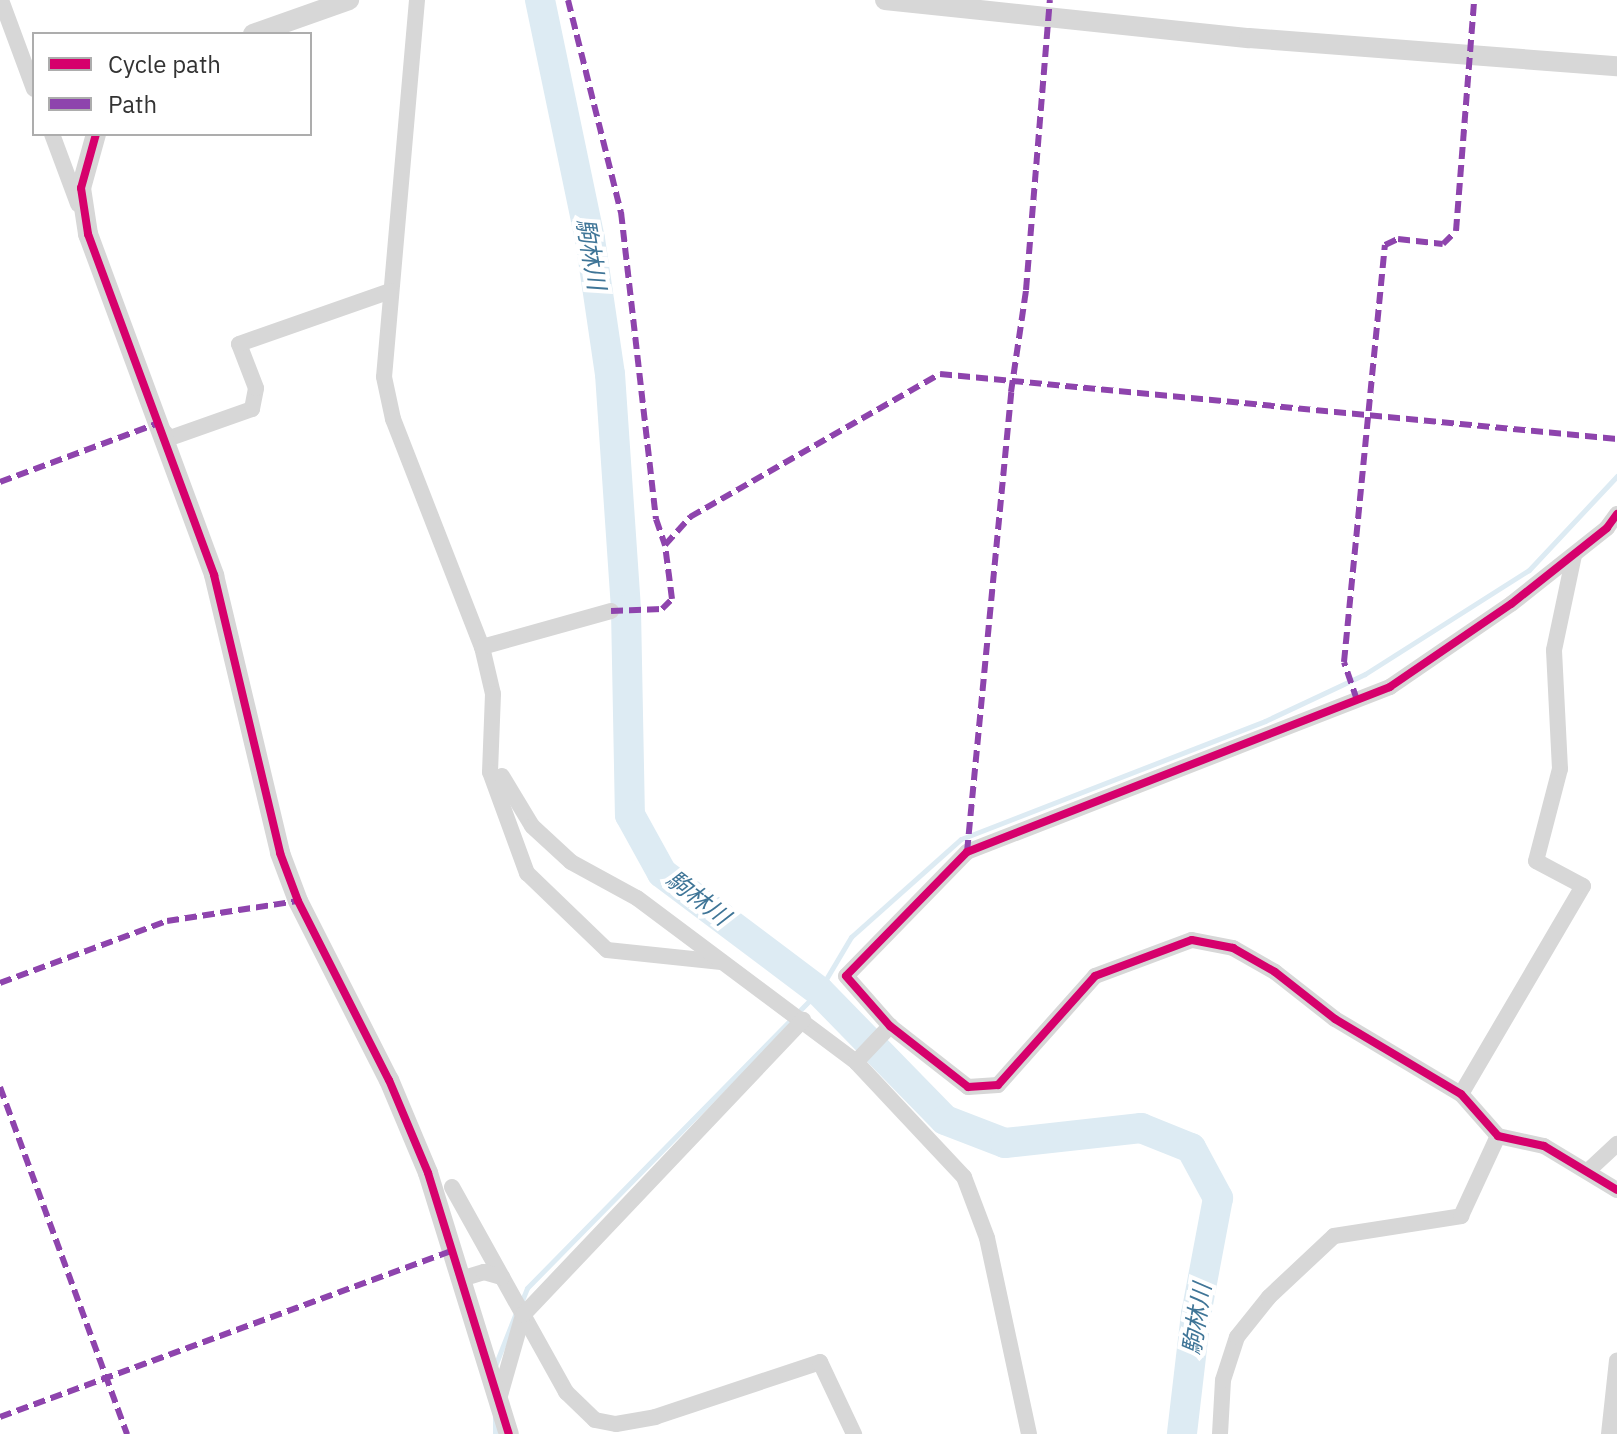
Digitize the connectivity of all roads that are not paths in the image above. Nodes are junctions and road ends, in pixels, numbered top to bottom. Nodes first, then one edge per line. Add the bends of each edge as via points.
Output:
1 (1, 0) edge
2 (349, 0) edge
3 (417, 0) edge
4 (885, 0) edge
5 (259, 32) edge
6 (1617, 66) edge
7 (32, 84) edge
8 (53, 136) edge
9 (91, 136) edge
10 (88, 234) junction
11 (390, 291) junction
12 (156, 424) junction
13 (1617, 514) edge
14 (1574, 555) junction
15 (611, 611) dead end
16 (482, 647) junction
17 (492, 735) junction
18 (721, 962) junction
19 (803, 1020) junction
20 (890, 1026) junction
21 (856, 1062) junction
22 (1461, 1094) junction
23 (1498, 1136) junction
24 (1617, 1144) edge
25 (1590, 1169) junction
26 (452, 1187) dead end
27 (1617, 1190) edge
28 (502, 1277) junction
29 (461, 1279) junction
30 (523, 1315) junction
31 (1617, 1360) edge
32 (499, 1400) junction
33 (509, 1434) edge
34 (854, 1434) edge
35 (1029, 1434) edge
36 (1220, 1434) edge
37 (1609, 1434) edge

1 - 7 street
2 - 5 street
3 - 11 street
4 - 6 street via 1249,38
8 - 10 street
9 - 10 street via 81,188
10 - 12 street
11 - 12 street via 239,344 256,388 252,409 170,438
11 - 16 street via 384,377 393,419
12 - 29 street via 214,575 280,853 298,901 389,1080 428,1173
13 - 14 street
14 - 20 street via 1390,687 967,852 846,976
14 - 22 street via 1554,650 1560,769 1536,861 1583,886
15 - 16 street
16 - 17 street via 493,694
17 - 18 street via 505,787 532,826 571,862 637,898
17 - 18 street via 490,772 527,873 564,914 607,950
18 - 19 street
19 - 21 street
19 - 30 street
20 - 21 street
20 - 22 street via 968,1087 998,1085 1095,976 1192,940 1244,954 1335,1019
21 - 35 street via 964,1177 987,1238
22 - 23 street
23 - 25 street via 1544,1146
23 - 36 street via 1461,1216 1334,1236 1269,1297 1237,1337 1223,1380
24 - 25 street
25 - 27 street
26 - 28 street
28 - 29 street via 484,1272
28 - 30 street
29 - 32 street
30 - 32 street
30 - 34 street via 566,1392 595,1420 616,1424 655,1417 820,1362
31 - 37 street
32 - 33 street

